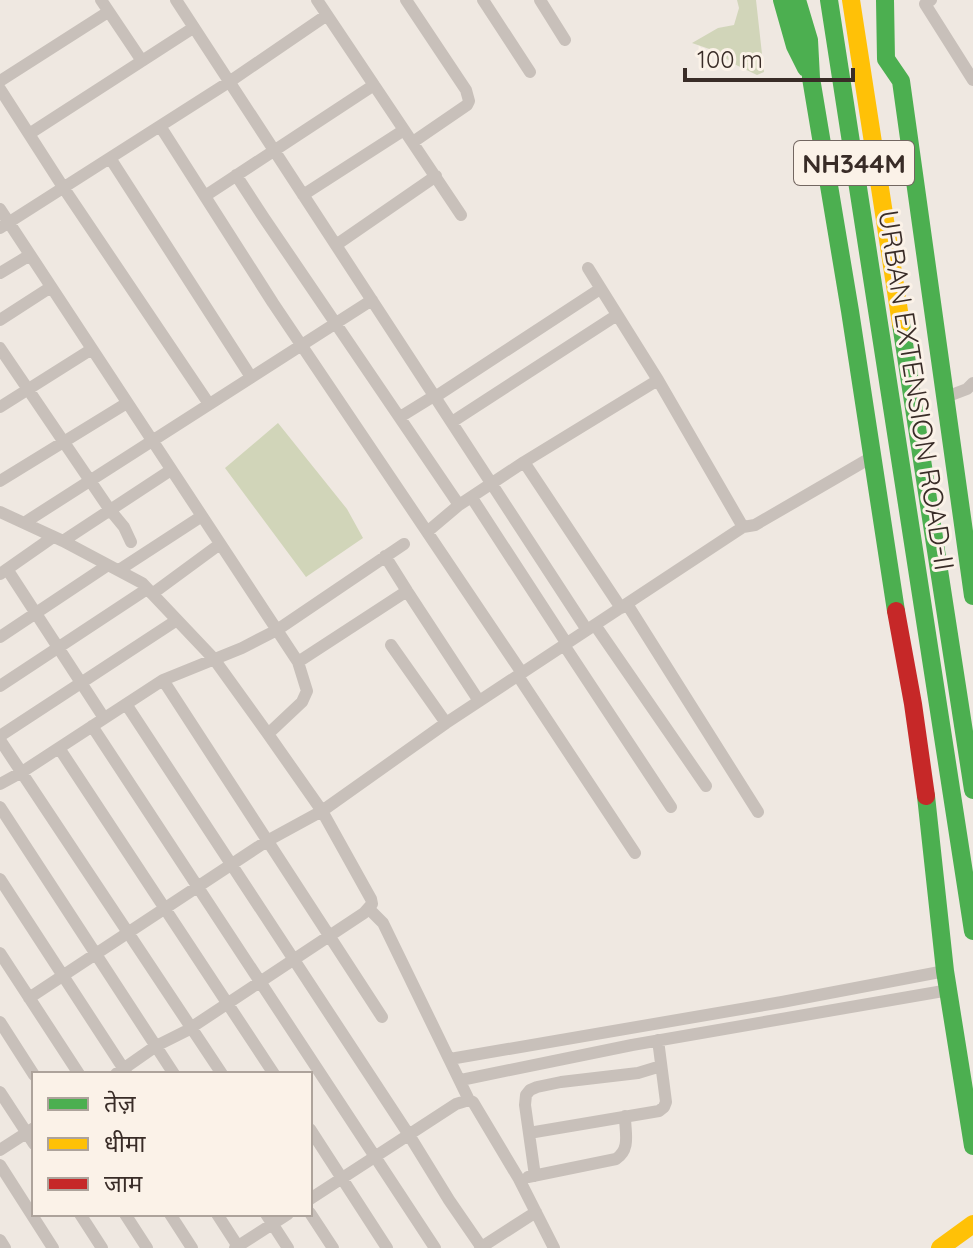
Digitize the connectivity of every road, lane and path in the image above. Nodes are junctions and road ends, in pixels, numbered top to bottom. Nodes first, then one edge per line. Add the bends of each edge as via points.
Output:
1 (176, 0) edge
2 (317, 0) edge
3 (406, 0) edge
4 (483, 0) edge
5 (540, 0) edge
6 (782, 0) edge
7 (797, 0) edge
8 (829, 0) edge
9 (851, 0) edge
10 (885, 0) edge
11 (897, 0) edge
12 (931, 0) edge
13 (105, 6) edge
14 (327, 15) junction
15 (193, 28) junction
16 (565, 40) dead end
17 (142, 61) junction
18 (530, 72) dead end
19 (811, 78) junction
20 (973, 80) edge
21 (0, 81) edge
22 (901, 81) junction
23 (229, 82) junction
24 (374, 85) junction
25 (0, 89) edge
26 (160, 126) junction
27 (404, 130) junction
28 (29, 134) junction
29 (413, 142) junction
30 (274, 151) junction
31 (110, 158) junction
32 (236, 175) junction
33 (436, 176) junction
34 (63, 187) junction
35 (303, 195) junction
36 (205, 196) junction
37 (0, 209) edge
38 (461, 215) dead end
39 (4, 225) edge
40 (336, 245) junction
41 (30, 255) junction
42 (588, 268) dead end
43 (0, 273) edge
44 (51, 287) junction
45 (600, 289) junction
46 (372, 300) junction
47 (617, 315) junction
48 (0, 320) edge
49 (336, 324) junction
50 (302, 345) junction
51 (0, 348) edge
52 (92, 349) junction
53 (251, 377) junction
54 (658, 380) junction
55 (973, 383) edge
56 (28, 389) junction
57 (435, 396) junction
58 (946, 397) junction
59 (127, 403) junction
60 (209, 404) junction
61 (0, 407) edge
62 (400, 417) junction
63 (452, 422) junction
64 (64, 441) junction
65 (152, 441) junction
66 (872, 457) junction
67 (524, 462) junction
68 (171, 470) junction
69 (90, 480) junction
70 (0, 481) edge
71 (493, 484) junction
72 (472, 498) junction
73 (459, 505) junction
74 (110, 510) junction
75 (0, 512) edge
76 (202, 516) junction
77 (24, 523) junction
78 (743, 527) junction
79 (427, 532) junction
80 (58, 539) junction
81 (131, 542) dead end
82 (220, 544) junction
83 (404, 544) dead end
84 (385, 556) junction
85 (113, 568) junction
86 (4, 572) edge
87 (150, 591) junction
88 (407, 591) junction
89 (973, 596) edge
90 (624, 606) junction
91 (35, 613) junction
92 (177, 620) junction
93 (591, 628) junction
94 (277, 630) junction
95 (0, 637) edge
96 (566, 644) junction
97 (391, 645) dead end
98 (57, 648) junction
99 (214, 659) junction
100 (298, 662) junction
101 (520, 674) junction
102 (163, 680) junction
103 (81, 682) junction
104 (0, 686) edge
105 (479, 701) junction
106 (126, 704) junction
107 (104, 718) junction
108 (446, 723) junction
109 (92, 726) junction
110 (268, 734) junction
111 (0, 738) edge
112 (59, 748) junction
113 (22, 772) junction
114 (0, 784) edge
115 (706, 786) dead end
116 (973, 790) edge
117 (0, 807) edge
118 (671, 807) dead end
119 (322, 811) junction
120 (758, 812) dead end
121 (267, 841) junction
122 (635, 853) dead end
123 (231, 865) junction
124 (0, 879) edge
125 (198, 887) junction
126 (165, 908) junction
127 (369, 909) junction
128 (973, 931) edge
129 (129, 932) junction
130 (329, 936) junction
131 (0, 953) edge
132 (96, 953) junction
133 (294, 960) junction
134 (945, 971) junction
135 (63, 975) junction
136 (260, 982) junction
137 (949, 990) junction
138 (29, 998) junction
139 (227, 1004) junction
140 (382, 1017) dead end
141 (0, 1022) edge
142 (192, 1027) junction
143 (658, 1040) junction
144 (156, 1046) junction
145 (450, 1059) junction
146 (661, 1066) junction
147 (32, 1072) edge
148 (78, 1072) edge
149 (123, 1072) edge
150 (173, 1072) edge
151 (221, 1072) edge
152 (273, 1072) edge
153 (461, 1080) junction
154 (0, 1092) edge
155 (469, 1100) junction
156 (625, 1116) junction
157 (529, 1133) junction
158 (312, 1134) edge
159 (32, 1135) edge
160 (409, 1135) junction
161 (973, 1146) edge
162 (0, 1150) edge
163 (375, 1157) junction
164 (0, 1165) edge
165 (535, 1176) junction
166 (342, 1178) junction
167 (519, 1179) junction
168 (312, 1198) edge
169 (536, 1212) junction
170 (32, 1215) edge
171 (33, 1216) edge
172 (81, 1216) edge
173 (126, 1216) edge
174 (171, 1216) edge
175 (218, 1216) edge
176 (312, 1216) edge
177 (269, 1220) edge
178 (973, 1224) edge
179 (0, 1240) edge
180 (237, 1247) edge
181 (5, 1248) edge
182 (53, 1248) edge
183 (102, 1248) edge
184 (147, 1248) edge
185 (192, 1248) edge
186 (288, 1248) edge
187 (333, 1248) edge
188 (387, 1248) edge
189 (435, 1248) edge
190 (482, 1248) edge
191 (554, 1248) edge
192 (940, 1248) edge

1 - 15 street
2 - 14 street
3 - 29 street via 469,101
4 - 18 street
5 - 16 street
6 - 19 main road
7 - 19 main road via 809,40
8 - 128 main road, URBAN EXTENSION ROAD-II / NH344M
9 - 116 main road, URBAN EXTENSION ROAD-II / NH344M
10 - 22 main road via 886,59
11 - 22 main road
12 - 20 street via 925,4
13 - 17 street
13 - 21 street
14 - 23 street
14 - 24 street
15 - 17 street
15 - 23 street
17 - 28 street
19 - 66 main road
22 - 58 main road
23 - 26 street
23 - 30 street
24 - 27 street
24 - 30 street
25 - 28 street
26 - 31 street
26 - 36 street
27 - 29 street
27 - 35 street
28 - 34 street
29 - 33 street
30 - 32 street
30 - 35 street
31 - 34 street
31 - 53 street
32 - 36 street
32 - 49 street
33 - 38 street
33 - 40 street
34 - 39 street
34 - 60 street
35 - 40 street
36 - 50 street
37 - 39 street
39 - 41 street
40 - 46 street
41 - 43 street
41 - 44 street
42 - 45 street
44 - 48 street
44 - 52 street
45 - 47 street
45 - 57 street
46 - 49 street
46 - 57 street
47 - 54 street
47 - 63 street
49 - 50 street
49 - 62 street
50 - 53 street
50 - 79 street
51 - 56 street
52 - 56 street
52 - 59 street
53 - 60 street
54 - 67 street
54 - 78 street
55 - 58 street
56 - 61 street
56 - 64 street
57 - 62 street
57 - 63 street
58 - 89 main road
59 - 64 street
59 - 65 street
60 - 65 street
62 - 73 street
63 - 71 street
64 - 69 street
64 - 70 street
65 - 68 street
65 - 69 street
66 - 78 street
66 - 134 main road via 915,719
67 - 71 street
67 - 90 street
68 - 74 street
68 - 76 street
69 - 74 street
69 - 77 street
71 - 72 street
71 - 93 street
72 - 73 street
72 - 96 street
73 - 79 street
74 - 80 street
74 - 81 street
75 - 77 street
76 - 82 street
76 - 85 street
77 - 80 street
78 - 90 street
79 - 101 street
80 - 85 street
80 - 86 street
82 - 87 street
82 - 94 street
83 - 84 street
84 - 88 street
84 - 94 street
85 - 87 street via 137,578
85 - 91 street
86 - 91 street
87 - 92 street
87 - 98 street
88 - 100 street
88 - 105 street
90 - 93 street
90 - 120 street
91 - 95 street
91 - 98 street
92 - 99 street
92 - 103 street
93 - 96 street
93 - 115 street
94 - 99 street
94 - 100 street
96 - 101 street
96 - 118 street
97 - 108 street
98 - 103 street
98 - 104 street
99 - 102 street
99 - 110 street
100 - 110 street via 307,691
101 - 105 street
101 - 122 street
102 - 106 street
102 - 121 street
103 - 107 street
103 - 111 street
105 - 108 street
106 - 107 street
106 - 123 street
107 - 109 street
108 - 119 street
109 - 112 street
109 - 125 street
110 - 119 street
111 - 113 street
112 - 113 street
112 - 126 street
113 - 114 street
113 - 129 street
117 - 132 street
119 - 121 street
119 - 127 street via 371,899
121 - 123 street
121 - 130 street
123 - 125 street
123 - 133 street
124 - 135 street
125 - 126 street
125 - 136 street
126 - 129 street
126 - 139 street
127 - 130 street
127 - 145 street via 383,923
129 - 132 street
129 - 142 street
130 - 133 street
130 - 140 street
131 - 138 street
132 - 135 street
132 - 144 street
133 - 136 street
133 - 160 street
134 - 137 main road
134 - 145 street
135 - 138 street
135 - 149 street
136 - 139 street
136 - 163 street
137 - 143 street
137 - 161 main road
138 - 148 street
139 - 142 street
139 - 152 street
141 - 147 street
142 - 144 street
142 - 151 street
143 - 146 street
143 - 153 street
144 - 149 street
144 - 150 street
145 - 153 street
146 - 156 street via 664,1107
146 - 157 street via 530,1090 525,1105
153 - 155 street
154 - 159 street
155 - 160 street
155 - 167 street
156 - 157 street
156 - 165 street via 623,1155
157 - 165 street
158 - 166 street
159 - 162 street
160 - 163 street
160 - 190 street
163 - 166 street
163 - 189 street
164 - 170 street
165 - 167 street
166 - 168 street
166 - 188 street
167 - 169 street
169 - 190 street
169 - 191 street
171 - 182 street
172 - 183 street
173 - 184 street
174 - 185 street
175 - 180 street
176 - 187 street
177 - 180 street
177 - 186 street
178 - 192 main road
179 - 181 street

